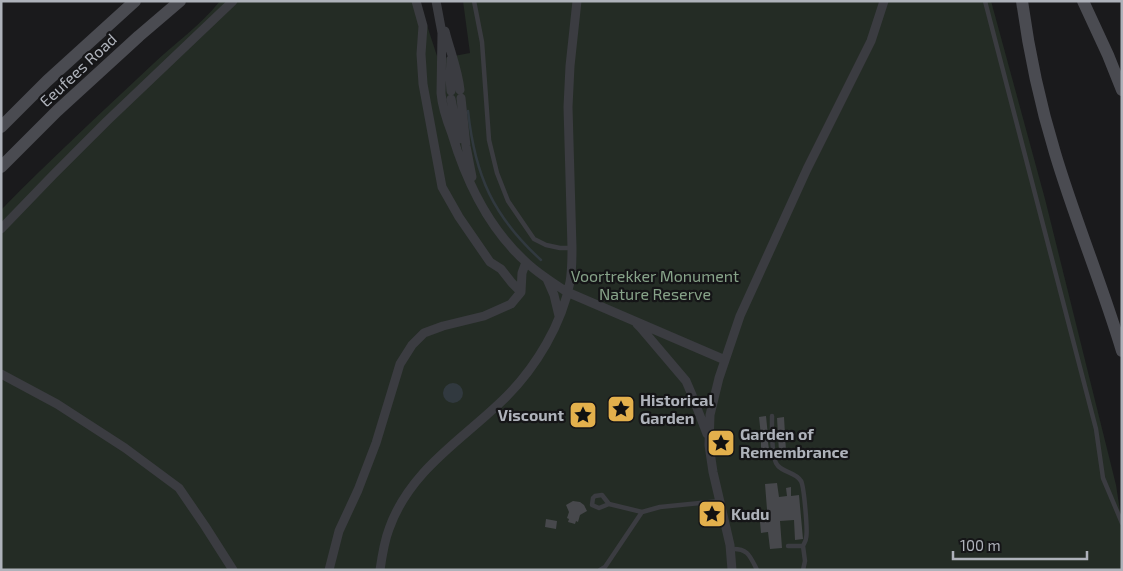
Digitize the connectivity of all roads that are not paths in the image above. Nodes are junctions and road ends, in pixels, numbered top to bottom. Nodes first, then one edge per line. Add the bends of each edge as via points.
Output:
1 (135, 1) edge
2 (180, 1) edge
3 (233, 1) edge
4 (416, 1) edge
5 (437, 1) edge
6 (474, 1) edge
7 (577, 1) edge
8 (884, 1) edge
9 (985, 1) edge
10 (1022, 1) edge
11 (1083, 1) edge
12 (1122, 90) edge
13 (1, 127) edge
14 (1, 167) edge
15 (474, 190) junction
16 (1, 229) edge
17 (572, 248) junction
18 (526, 262) junction
19 (547, 279) junction
20 (521, 292) junction
21 (568, 292) junction
22 (559, 316) junction
23 (628, 318) junction
24 (1122, 351) edge
25 (725, 360) junction
26 (1, 374) edge
27 (772, 416) dead end
28 (709, 444) junction
29 (720, 500) junction
30 (609, 504) dead end
31 (642, 512) junction
32 (1122, 524) edge
33 (788, 546) dead end
34 (803, 546) junction
35 (731, 549) junction
36 (233, 570) edge
37 (329, 570) edge
38 (380, 570) edge
39 (600, 570) edge
40 (732, 570) edge
41 (757, 570) edge
42 (803, 570) edge

1 - 13 main road, Eeufees Road
2 - 14 main road, Eeufees Road via 57,111
3 - 16 street via 107,121
4 - 20 street via 423,26 423,84 442,187 490,262 502,269
5 - 15 street via 459,76 456,95
5 - 15 street via 442,33 442,102 458,154
6 - 17 lane via 482,42 489,140 508,201 534,239 546,245
7 - 17 street via 568,107
8 - 25 street via 871,41 806,170 744,307
9 - 32 lane via 1096,429 1103,478
10 - 24 main road via 1040,97 1055,153
11 - 12 main road
15 - 18 street via 500,233
17 - 21 street
18 - 19 street
18 - 20 street
19 - 21 street
19 - 22 street
20 - 37 street via 511,304 484,316 424,333 412,345 400,364 376,443 339,532
21 - 22 street
21 - 23 street
22 - 38 street via 540,354 523,378 487,415 446,449 410,490 389,527
23 - 25 street
23 - 28 street via 641,328 686,381
25 - 28 street via 712,405
26 - 36 street via 57,404 125,448 178,488
27 - 34 lane via 776,463 801,480 807,538
28 - 29 street
29 - 31 lane
29 - 35 street
30 - 31 lane
31 - 39 lane
33 - 34 lane
34 - 42 lane
35 - 40 street
35 - 41 lane via 740,549 750,555

